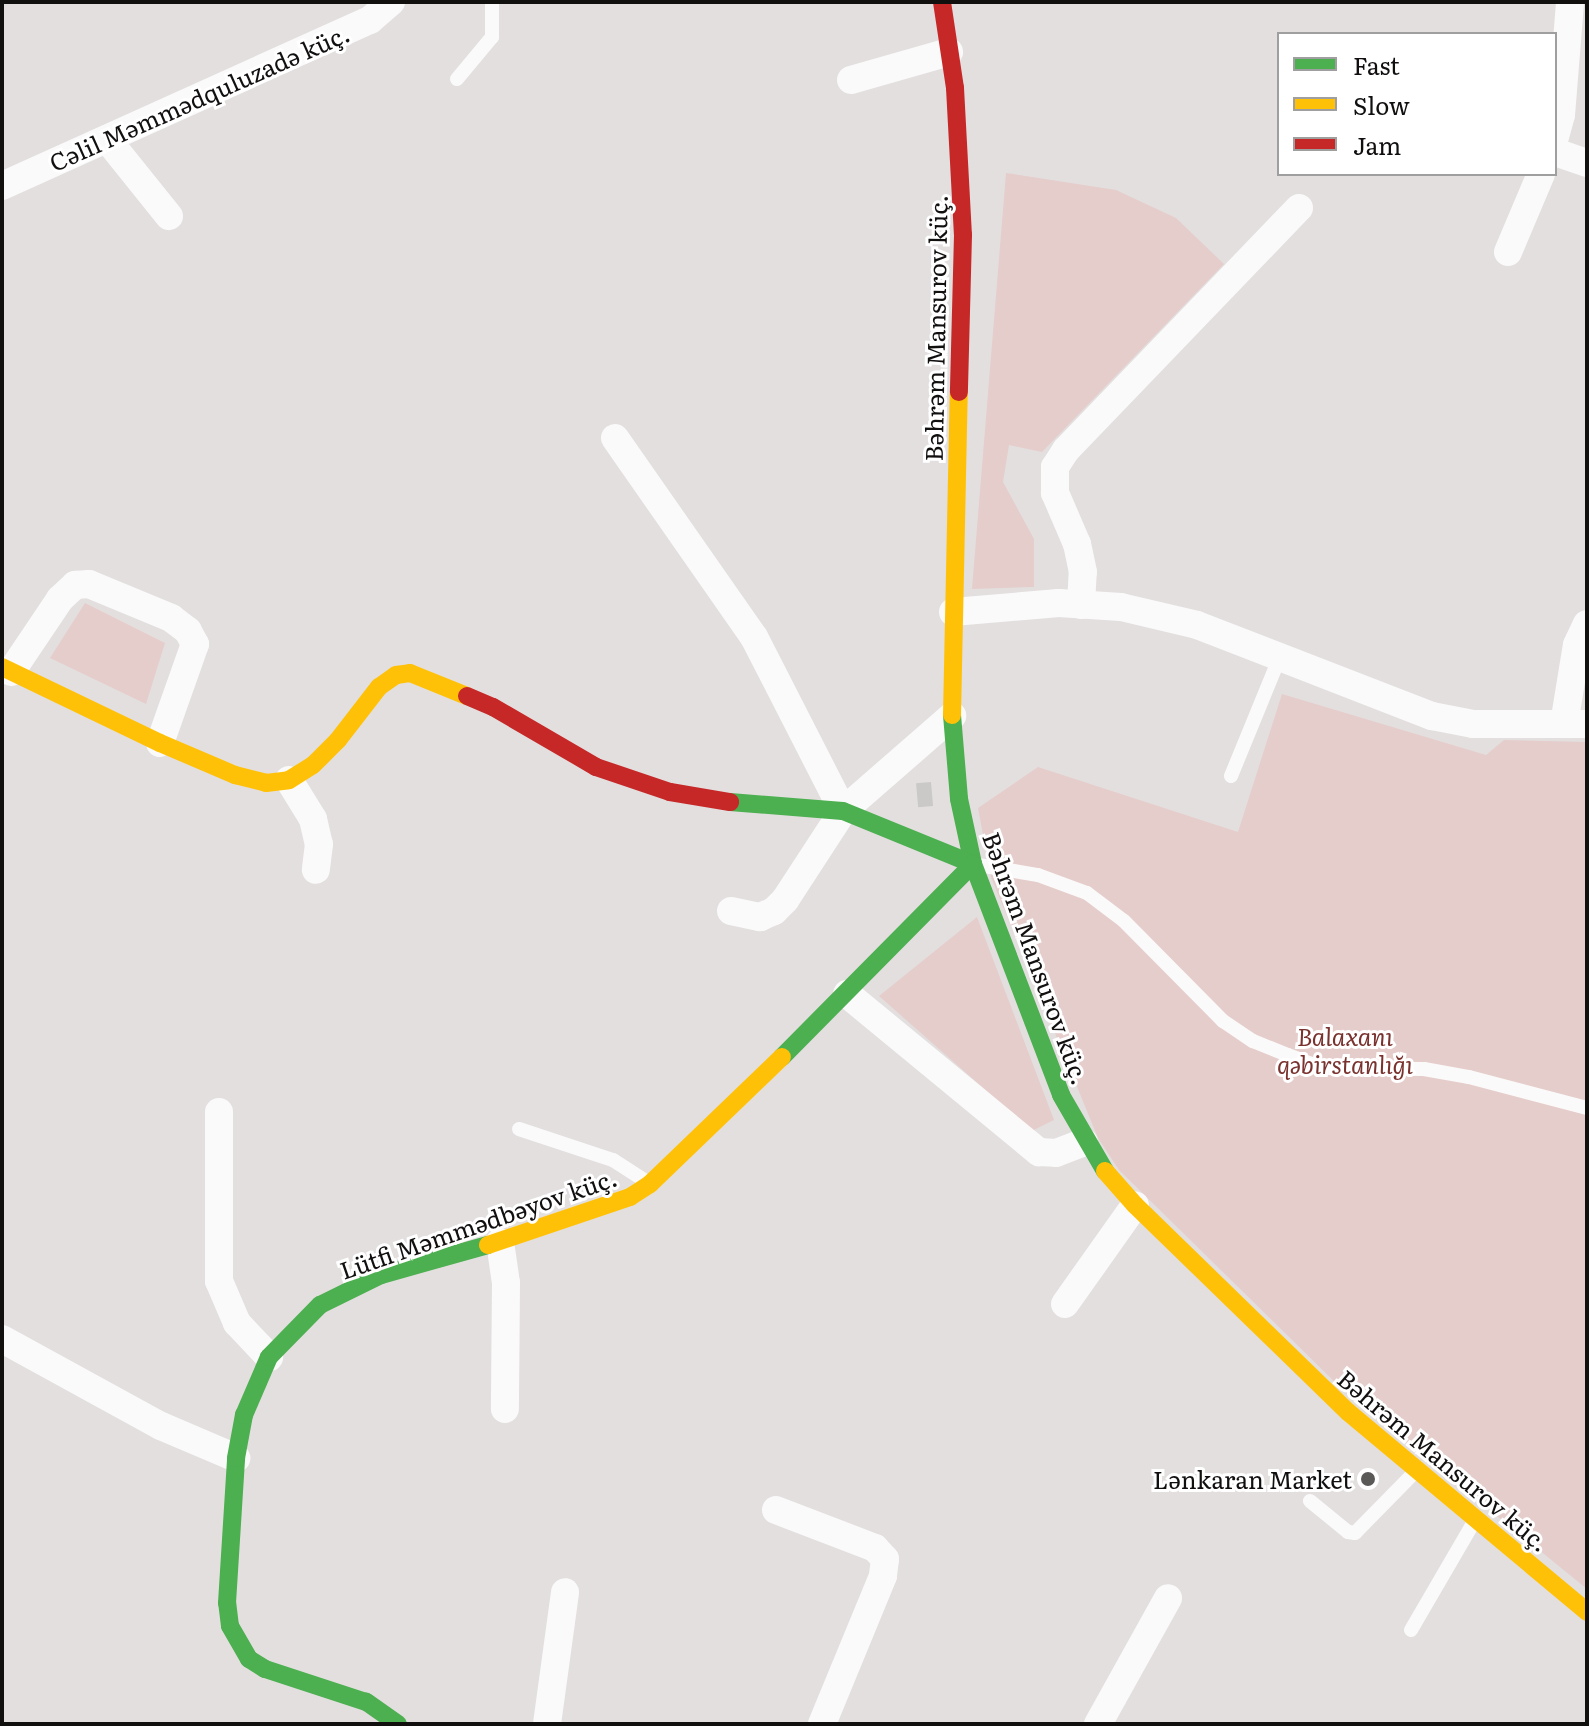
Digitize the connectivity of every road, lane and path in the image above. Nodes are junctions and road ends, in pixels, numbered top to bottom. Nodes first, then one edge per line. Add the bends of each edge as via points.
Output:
1 (391, 2) edge
2 (492, 2) edge
3 (942, 2) edge
4 (1570, 2) edge
5 (949, 52) junction
6 (457, 79) dead end
7 (851, 80) dead end
8 (1557, 130) edge
9 (107, 139) junction
10 (1557, 153) edge
11 (1587, 163) edge
12 (1540, 176) edge
13 (2, 186) edge
14 (1299, 208) dead end
15 (169, 216) dead end
16 (1508, 252) dead end
17 (615, 438) dead end
18 (1081, 605) junction
19 (953, 612) junction
20 (1587, 624) edge
21 (1279, 659) junction
22 (6, 670) edge
23 (952, 716) junction
24 (1576, 724) edge
25 (160, 743) junction
26 (1231, 776) dead end
27 (289, 780) junction
28 (843, 811) junction
29 (973, 864) junction
30 (316, 870) dead end
31 (731, 911) dead end
32 (847, 994) junction
33 (1587, 1108) edge
34 (219, 1112) dead end
35 (519, 1129) dead end
36 (1084, 1142) junction
37 (650, 1184) junction
38 (1135, 1205) junction
39 (500, 1242) junction
40 (1065, 1304) dead end
41 (2, 1339) edge
42 (269, 1357) junction
43 (505, 1409) dead end
44 (236, 1458) junction
45 (1417, 1471) junction
46 (1310, 1501) dead end
47 (776, 1510) dead end
48 (1476, 1520) junction
49 (565, 1592) dead end
50 (1168, 1598) dead end
51 (1587, 1612) edge
52 (1411, 1630) dead end
53 (398, 1724) edge
54 (547, 1724) edge
55 (822, 1724) edge
56 (1098, 1724) edge

1 - 9 street, Cəlil Məmmədquluzadə küç. via 370,20
2 - 6 lane via 492,37
3 - 5 street, Bəhrəm Mansurov küç.
4 - 8 street
5 - 7 street
5 - 19 street, Bəhrəm Mansurov küç. via 963,235
9 - 13 street, Cəlil Məmmədquluzadə küç.
9 - 15 street
10 - 11 street
12 - 16 street
14 - 18 street via 1055,467 1055,493 1083,572
17 - 28 street via 754,637
18 - 19 street
18 - 21 street via 1121,607 1197,625
19 - 23 street, Bəhrəm Mansurov küç.
20 - 24 street via 1577,645
21 - 24 street via 1432,716 1473,724
21 - 26 lane
22 - 25 street
22 - 25 street via 75,585 89,584 171,618 195,644
23 - 28 street
23 - 29 street, Bəhrəm Mansurov küç. via 959,799
25 - 27 street via 235,775 266,783
27 - 28 street via 338,740 379,687 410,673 493,707 596,767 633,781 733,802
27 - 30 street via 313,819 319,844
28 - 29 street
28 - 31 street via 774,911 760,917
29 - 32 street, Lütfi Məmmədbəyov küç.
29 - 33 lane via 1038,875 1087,893 1124,921 1223,1021 1288,1055 1322,1068 1424,1069
29 - 36 street, Bəhrəm Mansurov küç.
32 - 36 street via 1039,1152 1056,1153
32 - 37 street, Lütfi Məmmədbəyov küç.
34 - 42 street via 219,1281 237,1323
35 - 37 lane via 613,1160
36 - 38 street, Bəhrəm Mansurov küç.
37 - 39 street, Lütfi Məmmədbəyov küç. via 630,1197
38 - 40 street
38 - 45 street, Bəhrəm Mansurov küç. via 1307,1374
39 - 42 street, Lütfi Məmmədbəyov küç. via 349,1289 320,1305
39 - 43 street via 506,1283
41 - 44 street via 161,1426
42 - 44 street, Lütfi Məmmədbəyov küç. via 244,1415
44 - 53 street, Lütfi Məmmədbəyov küç. via 227,1603 238,1644 265,1669 366,1702
45 - 46 lane via 1355,1533
45 - 48 street, Bəhrəm Mansurov küç.
47 - 55 street via 875,1548 885,1559 883,1576
48 - 51 street, Bəhrəm Mansurov küç.
48 - 52 lane
49 - 54 street
50 - 56 street

